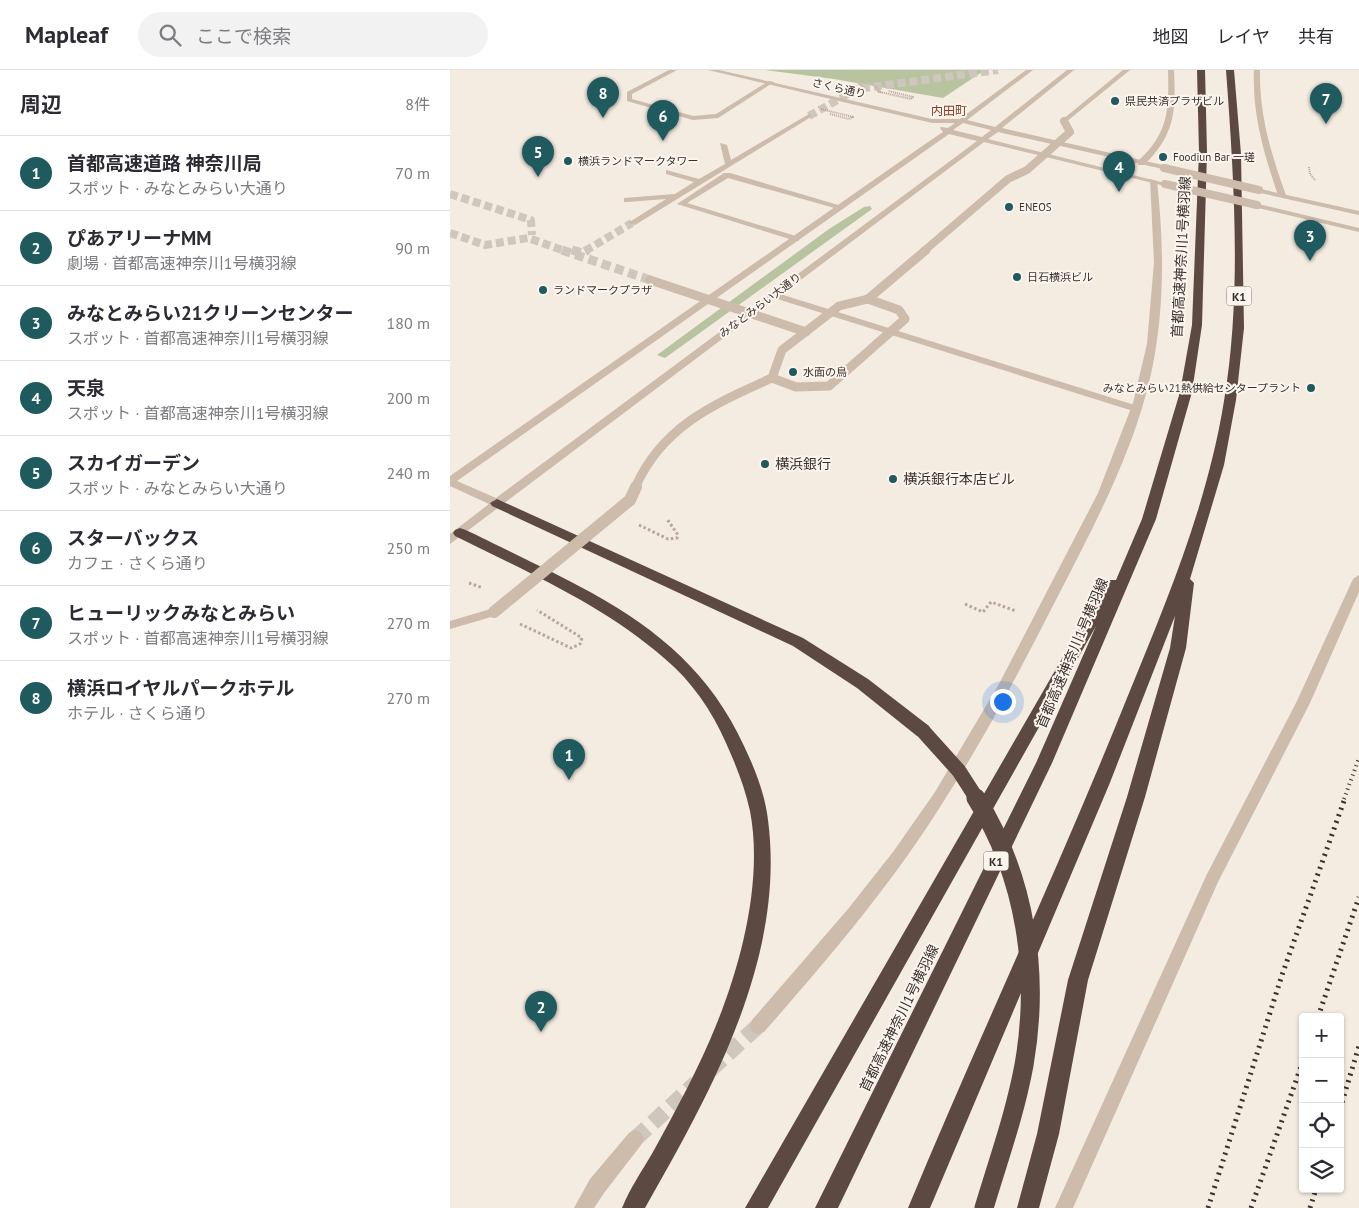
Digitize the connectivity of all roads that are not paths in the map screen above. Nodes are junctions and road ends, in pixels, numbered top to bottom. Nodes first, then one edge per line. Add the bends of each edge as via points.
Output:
1 (674, 70) edge
2 (711, 70) edge
3 (1030, 70) edge
4 (1071, 70) edge
5 (1127, 70) edge
6 (1171, 70) edge
7 (1201, 70) edge
8 (1230, 70) edge
9 (1257, 70) edge
10 (857, 80) dead end
11 (771, 82) junction
12 (864, 88) dead end
13 (809, 116) tunnel mouth
14 (932, 121) junction
15 (961, 121) junction
16 (997, 129) junction
17 (948, 131) junction
18 (984, 140) junction
19 (723, 145) dead end
20 (1141, 163) junction
21 (729, 164) junction
22 (669, 172) dead end
23 (701, 182) junction
24 (1159, 182) junction
25 (1282, 195) junction
26 (677, 196) junction
27 (627, 200) dead end
28 (841, 207) junction
29 (1359, 213) edge
30 (632, 223) tunnel mouth
31 (1359, 230) edge
32 (796, 239) junction
33 (650, 280) tunnel mouth
34 (774, 294) junction
35 (868, 299) junction
36 (806, 332) junction
37 (772, 378) junction
38 (1137, 409) junction
39 (450, 482) edge
40 (497, 503) junction
41 (1149, 519) junction
42 (453, 534) edge
43 (1191, 557) junction
44 (1359, 580) edge
45 (450, 625) edge
46 (758, 1026) tunnel mouth
47 (635, 1139) tunnel mouth
48 (583, 1208) edge
49 (633, 1208) edge
50 (756, 1208) edge
51 (826, 1208) edge
52 (919, 1208) edge
53 (984, 1208) edge
54 (1028, 1208) edge
55 (1064, 1208) edge

1 - 11 street via 629,94 628,100 693,118 718,116
2 - 11 street, さくら通り
3 - 15 street
4 - 16 street, みなとみらい大通り
5 - 35 street, bridge via 1064,122 1070,132 1027,170 1008,178
6 - 20 street via 1170,123 1158,149
7 - 41 highway, 首都高速神奈川1号横羽線 / K1 via 1204,152 1197,325 1186,392
8 - 43 highway, K1 via 1237,154 1239,328 1218,465
9 - 25 street via 1256,110
10 - 12 street
11 - 14 street, さくら通り
13 - 21 street
14 - 15 street, さくら通り
14 - 17 street, さくら通り
15 - 16 street, さくら通り
15 - 17 street
16 - 18 street, みなとみらい大通り
16 - 20 street, さくら通り
17 - 18 street, さくら通り
17 - 28 street
18 - 24 street, さくら通り
18 - 34 street, みなとみらい大通り
19 - 21 street
20 - 25 street, さくら通り, bridge
21 - 23 street
22 - 23 street
23 - 26 street
24 - 31 street, さくら通り, bridge
24 - 38 street via 1160,262 1152,346
25 - 29 street, さくら通り
26 - 27 street
26 - 30 street
28 - 32 street
28 - 32 street via 727,175 681,204
32 - 39 street
33 - 36 street, bridge
34 - 38 street
34 - 40 street, みなとみらい大通り
35 - 36 street, bridge via 840,306
35 - 37 street, bridge via 899,310 904,319 850,372 829,386 796,387
36 - 37 street, bridge via 782,350
37 - 45 street, bridge via 716,403 686,423 661,445 643,470 630,500 494,612
38 - 46 street via 1097,506 1071,558 1010,677 940,796 879,881
39 - 40 street
40 - 42 street, みなとみらい大通り
40 - 53 highway, bridge via 798,642 884,698 923,731 962,776 991,825 1014,879 1026,918 1031,965 1027,1045 1008,1130
41 - 50 highway
41 - 51 highway, 首都高速神奈川1号横羽線 / K1 via 1044,763
42 - 49 highway via 593,600 636,627 672,656 700,686 728,726 747,771 760,820 761,884 748,956 727,1024 684,1118
43 - 52 highway, K1 via 1101,785
43 - 54 highway via 1178,648 1136,797 1078,980 1048,1134
44 - 55 street via 1303,703 1212,879
47 - 48 street

